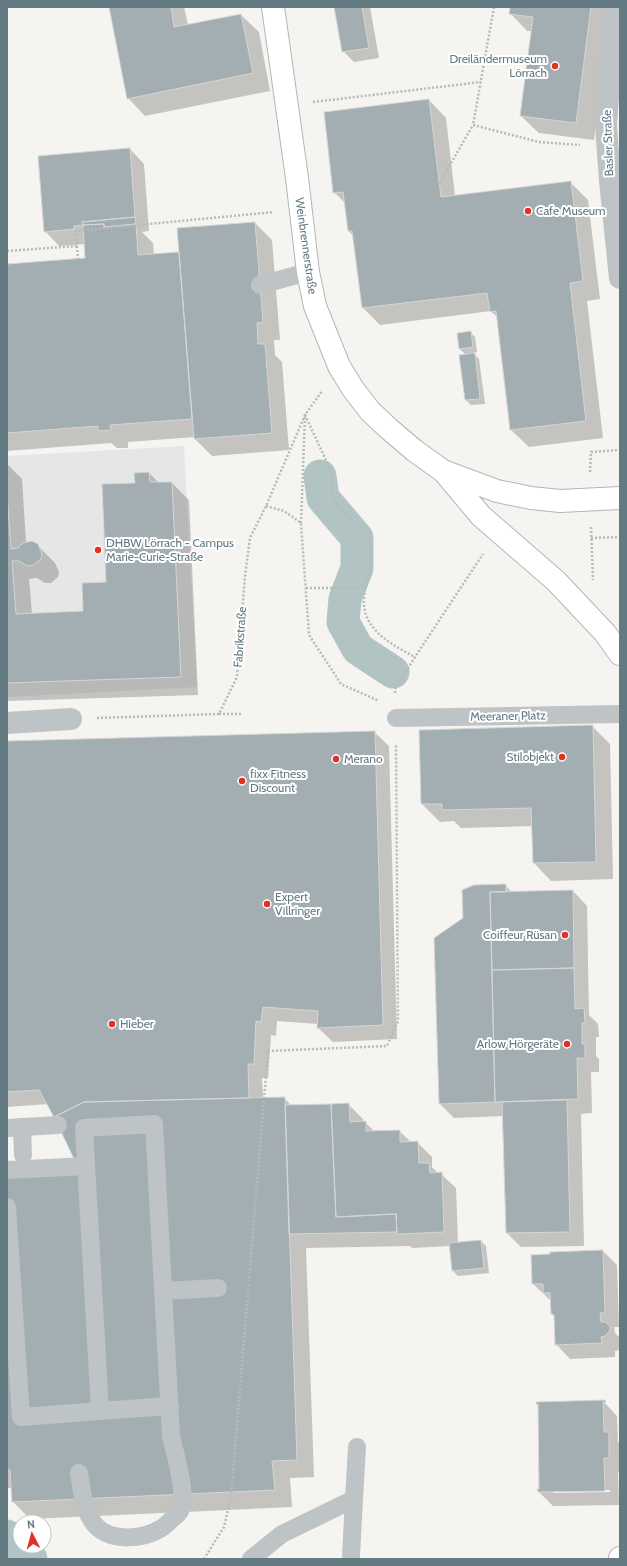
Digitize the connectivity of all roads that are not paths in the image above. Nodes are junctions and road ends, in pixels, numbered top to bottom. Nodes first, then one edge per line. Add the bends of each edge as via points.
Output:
1 (273, 7) edge
2 (617, 7) edge
3 (308, 272) junction
4 (620, 278) edge
5 (260, 285) dead end
6 (443, 471) junction
7 (620, 498) edge
8 (620, 654) edge
9 (396, 713) road end
10 (620, 714) edge
11 (71, 719) road end
12 (7, 723) edge
13 (58, 1126) dead end
14 (14, 1128) edge
15 (23, 1155) dead end
16 (86, 1166) junction
17 (7, 1170) edge
18 (7, 1207) edge
19 (218, 1288) dead end
20 (164, 1291) junction
21 (170, 1406) junction
22 (100, 1411) junction
23 (357, 1447) dead end
24 (79, 1473) dead end
25 (354, 1499) junction
26 (351, 1556) dead end
27 (251, 1559) edge

1 - 3 street, Weinbrennerstraße
2 - 4 street, Basler Straße via 606,118
3 - 5 lane
3 - 6 street, Weinbrennerstraße via 315,306 339,366 352,389 379,420 415,452
6 - 7 street, Weinbrennerstraße via 504,493 531,498 560,501
6 - 8 street via 481,516 535,561 577,602
9 - 10 lane, Meeraner Platz
11 - 12 street
13 - 14 lane
14 - 15 lane
16 - 17 lane
16 - 20 lane via 84,1128 154,1124
16 - 22 lane
18 - 22 lane via 21,1417
19 - 20 lane
20 - 21 lane
21 - 22 lane
21 - 24 lane via 171,1436 183,1500 180,1512 161,1529 144,1536 126,1537 110,1534 97,1527 86,1510
23 - 25 lane
25 - 26 lane
25 - 27 lane via 282,1534

